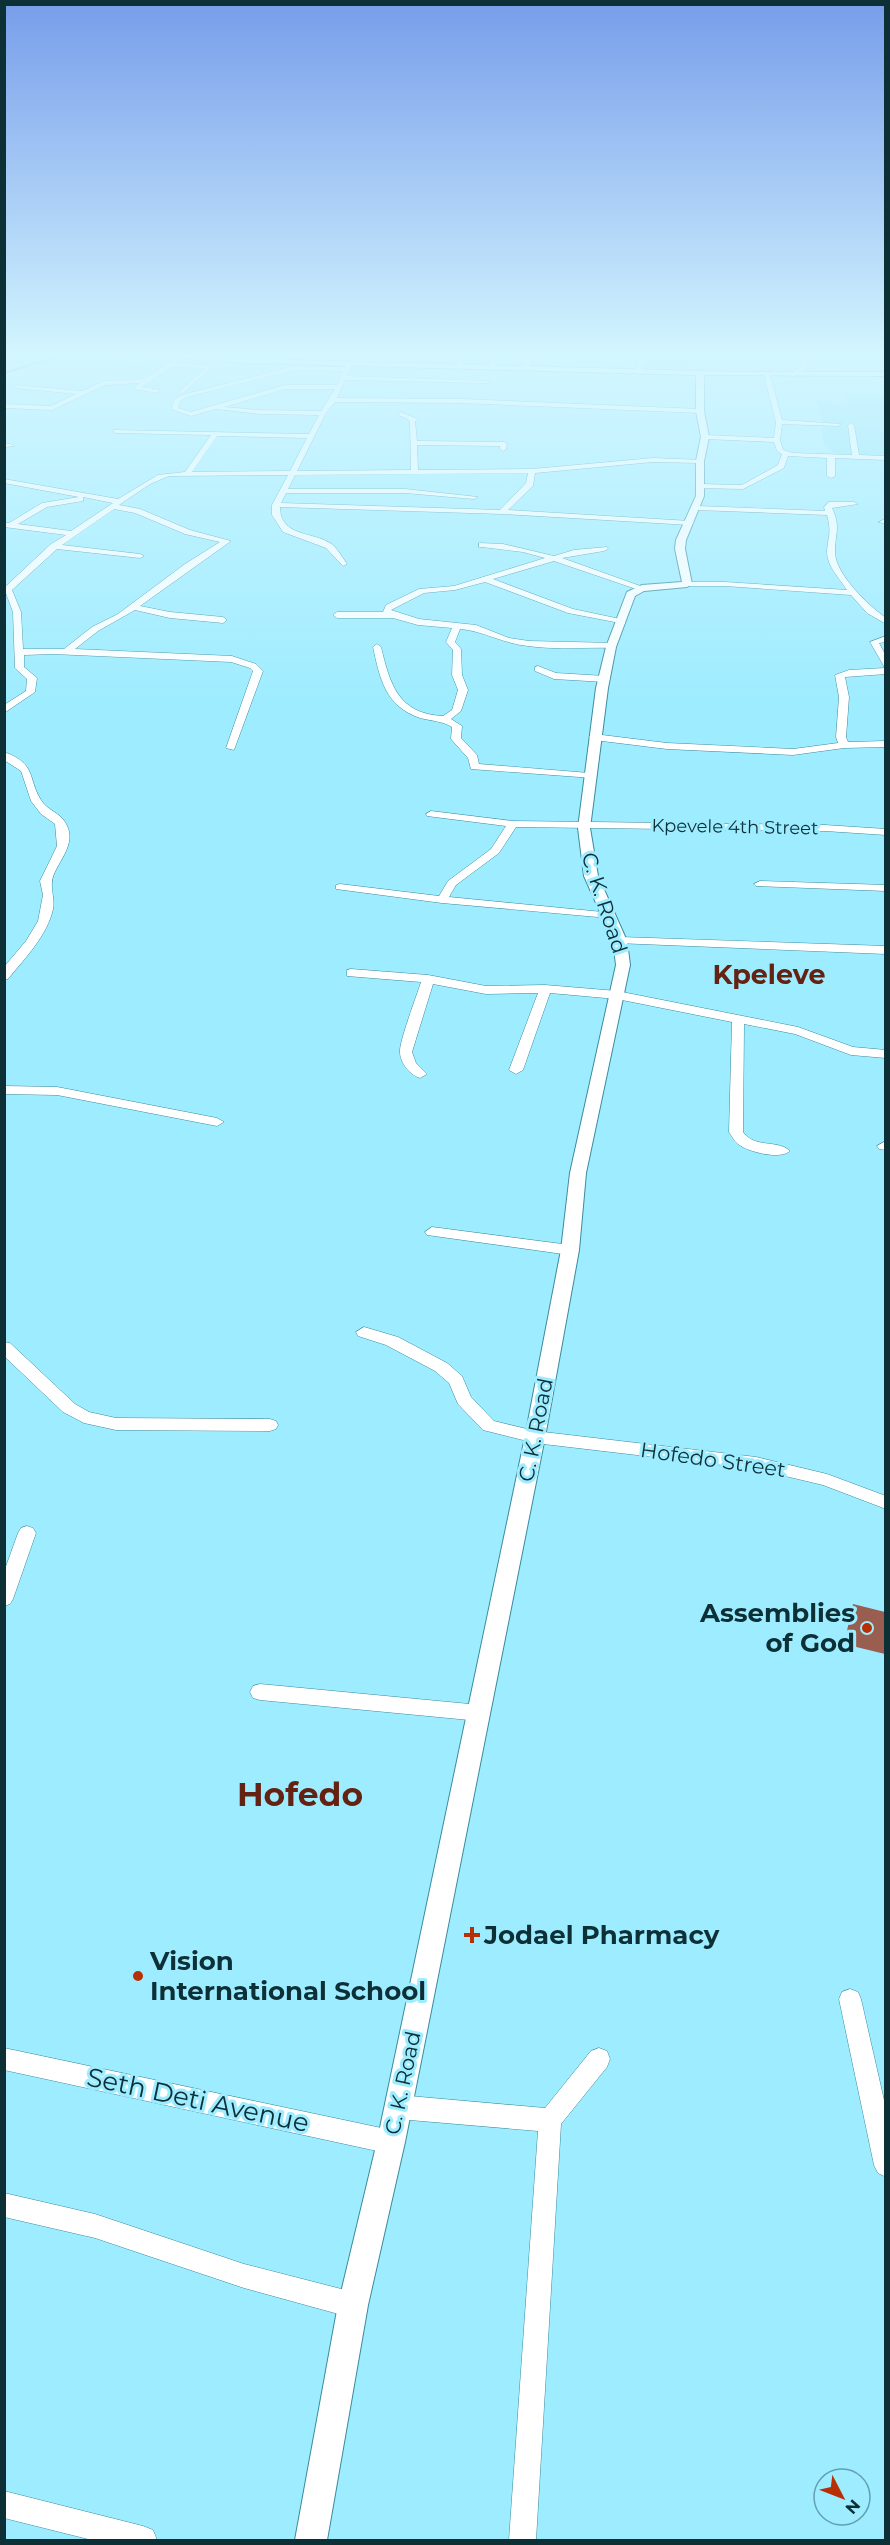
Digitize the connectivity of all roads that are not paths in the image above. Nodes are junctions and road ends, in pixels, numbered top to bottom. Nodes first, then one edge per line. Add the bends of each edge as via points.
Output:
1 (184, 473) edge
2 (269, 473) edge
3 (294, 473) junction
4 (322, 473) edge
5 (532, 473) edge
6 (700, 473) edge
7 (769, 473) edge
8 (831, 473) edge
9 (831, 476) dead end
10 (4, 481) edge
11 (699, 486) junction
12 (284, 491) junction
13 (474, 497) dead end
14 (98, 498) junction
15 (116, 504) junction
16 (854, 504) dead end
17 (276, 505) junction
18 (697, 508) junction
19 (502, 512) junction
20 (831, 513) junction
21 (690, 523) junction
22 (7, 526) edge
23 (72, 533) junction
24 (482, 545) dead end
25 (54, 546) junction
26 (604, 549) dead end
27 (140, 555) dead end
28 (554, 559) junction
29 (343, 564) dead end
30 (485, 579) junction
31 (687, 584) junction
32 (642, 588) junction
33 (6, 590) edge
34 (854, 593) junction
35 (134, 607) junction
36 (337, 615) dead end
37 (393, 615) junction
38 (223, 620) dead end
39 (622, 622) junction
40 (885, 622) edge
41 (458, 626) junction
42 (4, 639) edge
43 (20, 639) junction
44 (885, 639) edge
45 (612, 645) junction
46 (377, 647) dead end
47 (66, 651) junction
48 (19, 652) junction
49 (885, 666) edge
50 (538, 669) dead end
51 (885, 672) edge
52 (605, 679) junction
53 (4, 710) edge
54 (445, 719) junction
55 (594, 737) junction
56 (885, 744) edge
57 (844, 745) junction
58 (231, 748) dead end
59 (4, 755) edge
60 (589, 776) junction
61 (431, 814) dead end
62 (513, 824) junction
63 (584, 825) junction
64 (885, 832) edge
65 (760, 884) dead end
66 (340, 887) dead end
67 (885, 888) edge
68 (442, 900) junction
69 (609, 915) junction
70 (620, 941) junction
71 (885, 950) edge
72 (351, 973) dead end
73 (4, 976) edge
74 (428, 978) junction
75 (545, 989) junction
76 (617, 995) junction
77 (738, 1018) junction
78 (885, 1054) edge
79 (516, 1070) dead end
80 (420, 1074) dead end
81 (4, 1090) edge
82 (217, 1122) dead end
83 (783, 1151) dead end
84 (432, 1232) dead end
85 (570, 1250) junction
86 (364, 1332) dead end
87 (4, 1347) edge
88 (270, 1425) dead end
89 (535, 1437) junction
90 (885, 1503) edge
91 (27, 1533) dead end
92 (4, 1599) edge
93 (260, 1692) dead end
94 (480, 1713) junction
95 (850, 1999) dead end
96 (4, 2059) edge
97 (600, 2059) dead end
98 (398, 2107) junction
99 (550, 2120) junction
100 (391, 2142) junction
101 (885, 2165) edge
102 (4, 2205) edge
103 (353, 2305) junction
104 (4, 2504) edge
105 (143, 2541) edge
106 (311, 2541) edge
107 (522, 2541) edge

1 - 15 street via 159,477
2 - 3 street
3 - 4 street
3 - 12 street
5 - 19 street via 530,484
6 - 11 street
7 - 11 street via 743,487
8 - 9 street
10 - 14 street
11 - 18 street
12 - 13 street via 412,491
12 - 17 street
14 - 15 street
14 - 22 street via 52,502
15 - 23 street
15 - 35 street via 188,532 227,541
16 - 20 street via 830,505
17 - 19 street
17 - 29 street via 276,515 286,531 329,546
18 - 20 street
18 - 21 street
19 - 21 street
20 - 34 street via 835,529 831,554
21 - 31 street via 680,549
22 - 23 street
23 - 25 street
24 - 28 street via 506,546
25 - 27 street
25 - 33 street
26 - 28 street
28 - 30 street
28 - 32 street
30 - 37 street via 454,588 422,591 389,607 386,611
30 - 39 street via 571,611
31 - 32 street
31 - 34 street
32 - 39 street, C. K. Road via 631,594
33 - 43 street via 16,612
34 - 40 street
35 - 38 street
35 - 47 street via 100,625
36 - 37 street
37 - 41 street
39 - 45 street, C. K. Road
41 - 45 street via 529,644
41 - 54 street via 450,642 457,649 457,675 463,690 456,711
42 - 43 street
43 - 48 street
44 - 49 street via 874,642
45 - 52 street, C. K. Road
46 - 54 street via 386,684 399,700 422,717
47 - 48 street
47 - 58 street via 232,659 253,666 258,671
48 - 53 street via 20,668 32,678 30,692
50 - 52 street via 554,676
51 - 57 street via 840,675
52 - 55 street, C. K. Road
54 - 60 street via 457,726 456,739 473,757 474,766
55 - 57 street via 667,746 794,752
55 - 60 street, C. K. Road
56 - 57 street
59 - 73 street via 26,770 44,814 60,822 64,837 57,865 46,881 49,894 45,920
60 - 63 street, C. K. Road
61 - 62 street, Kpevele 4th Street
62 - 63 street, Kpevele 4th Street
62 - 68 street via 495,851 452,883
63 - 64 street, Kpevele 4th Street
63 - 69 street, C. K. Road via 588,866
65 - 67 street
66 - 68 street
68 - 69 street
69 - 70 street, C. K. Road
70 - 71 street
70 - 76 street, C. K. Road via 624,958
72 - 74 street
74 - 75 street via 486,990
74 - 80 street via 406,1052 410,1064
75 - 76 street
75 - 79 street
76 - 77 street
76 - 85 street, C. K. Road via 578,1173
77 - 78 street via 798,1031 851,1051
77 - 83 street via 736,1132 740,1141 752,1147
81 - 82 street via 57,1091
84 - 85 street
85 - 89 street, C. K. Road
86 - 89 street, Hofedo Street via 400,1345 441,1367 456,1380 464,1400 489,1426
87 - 88 street via 69,1408 84,1417 116,1424
89 - 90 street, Hofedo Street via 756,1463 827,1480
89 - 94 street, C. K. Road
91 - 92 street
93 - 94 street
94 - 98 street, C. K. Road
95 - 101 street
96 - 100 street, Seth Deti Avenue
97 - 99 street
98 - 99 street
98 - 100 street, C. K. Road
99 - 107 street
100 - 103 street, C. K. Road
102 - 103 street via 95,2226 244,2276
103 - 106 street, C. K. Road
104 - 105 street

